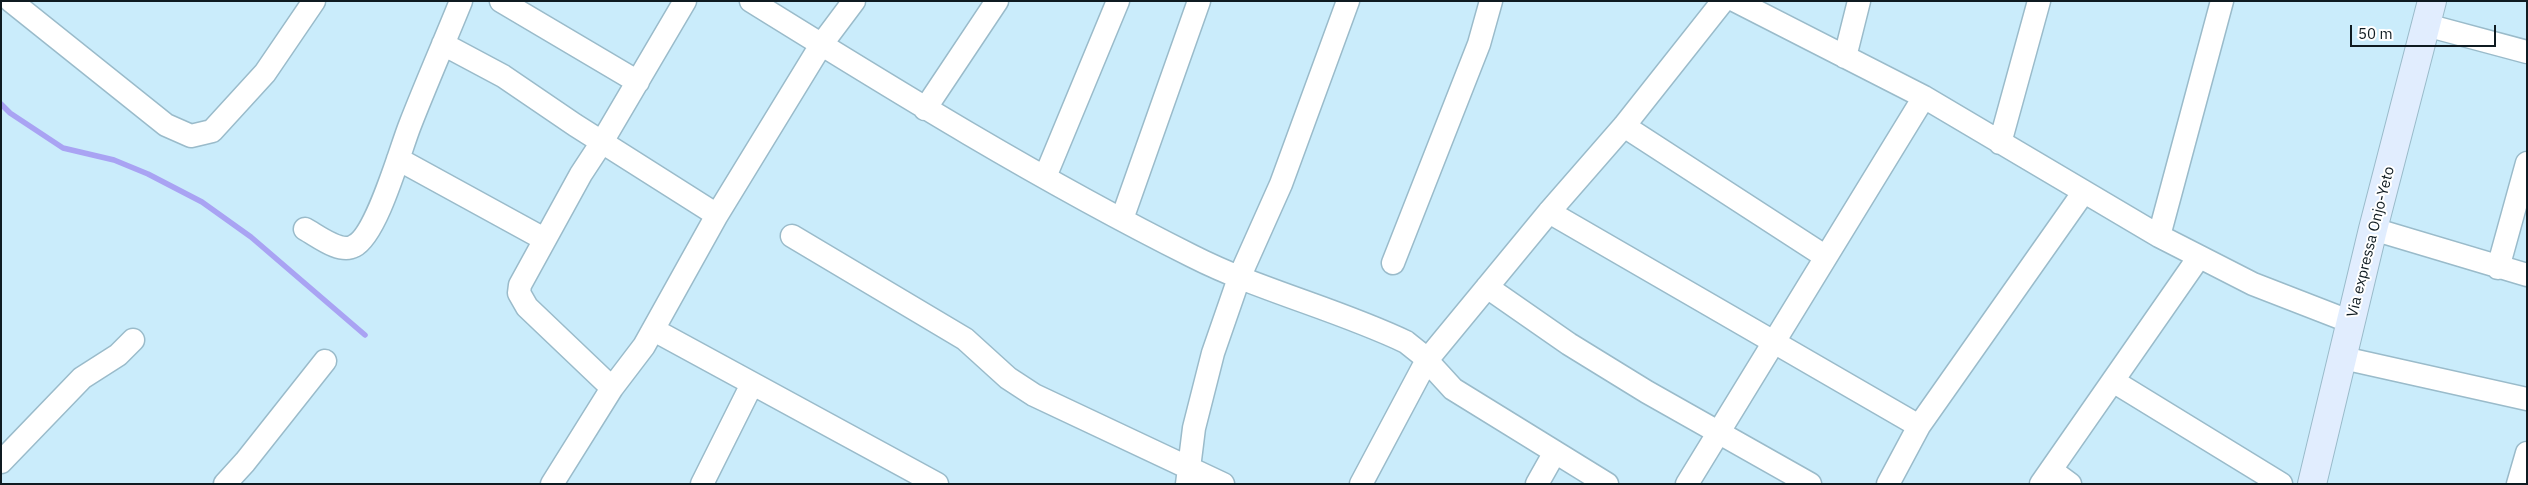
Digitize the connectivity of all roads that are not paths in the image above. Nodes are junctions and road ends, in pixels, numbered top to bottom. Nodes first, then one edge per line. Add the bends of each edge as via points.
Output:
1 (11, 1) edge
2 (314, 1) edge
3 (461, 1) edge
4 (501, 1) edge
5 (685, 1) edge
6 (751, 1) edge
7 (854, 1) edge
8 (997, 1) edge
9 (1118, 1) edge
10 (1199, 1) edge
11 (1348, 1) edge
12 (1491, 1) edge
13 (1723, 1) edge
14 (1736, 1) edge
15 (1859, 1) edge
16 (2039, 1) edge
17 (2222, 1) edge
18 (2429, 13) edge
19 (443, 44) junction
20 (822, 45) junction
21 (2527, 52) edge
22 (1845, 57) junction
23 (638, 82) junction
24 (1924, 97) junction
25 (925, 109) junction
26 (1624, 126) junction
27 (602, 142) junction
28 (2000, 143) junction
29 (398, 159) junction
30 (2527, 163) edge
31 (1045, 177) junction
32 (2083, 193) junction
33 (1549, 212) junction
34 (717, 215) junction
35 (1122, 219) junction
36 (305, 229) dead end
37 (2373, 229) junction
38 (2517, 235) edge
39 (792, 236) dead end
40 (2159, 236) junction
41 (544, 239) junction
42 (1826, 257) junction
43 (2199, 257) junction
44 (1393, 263) dead end
45 (2498, 268) junction
46 (2527, 275) edge
47 (1239, 278) junction
48 (1487, 287) junction
49 (2351, 322) junction
50 (654, 330) junction
51 (133, 340) dead end
52 (1774, 343) junction
53 (2343, 358) junction
54 (1427, 360) junction
55 (325, 361) dead end
56 (2113, 381) junction
57 (752, 384) junction
58 (612, 388) junction
59 (2527, 399) edge
60 (1919, 426) junction
61 (1718, 433) junction
62 (1555, 452) junction
63 (2527, 453) edge
64 (1, 462) edge
65 (1188, 475) edge
66 (2046, 477) edge
67 (932, 483) edge
68 (225, 484) edge
69 (552, 484) edge
70 (702, 484) edge
71 (1222, 484) edge
72 (1361, 484) edge
73 (1538, 484) edge
74 (1607, 484) edge
75 (1687, 484) edge
76 (1810, 484) edge
77 (1888, 484) edge
78 (2070, 484) edge
79 (2281, 484) edge
80 (2312, 484) edge
81 (2518, 484) edge

1 - 2 street via 166,125 191,136 212,131 265,73
3 - 19 street
4 - 23 street
5 - 23 street
6 - 20 street
7 - 20 street
8 - 25 street
9 - 31 street
10 - 35 street
11 - 47 street via 1281,184
12 - 44 street via 1479,44
13 - 26 street
14 - 22 street
15 - 22 street
16 - 28 street
17 - 40 street
18 - 21 street
18 - 37 main road, Via expressa Onjo-Yeto
19 - 27 street via 503,76
19 - 29 street
20 - 25 street
20 - 34 street
22 - 24 street
23 - 27 street
24 - 28 street
24 - 42 street
25 - 31 street
26 - 33 street
26 - 42 street
27 - 34 street
27 - 41 street
28 - 32 street
29 - 36 street via 389,188 357,245 339,247
29 - 41 street
30 - 38 street
31 - 35 street
32 - 40 street
32 - 60 street
33 - 48 street
33 - 52 street
34 - 50 street
35 - 47 street
37 - 45 street
37 - 49 main road, Via expressa Onjo-Yeto
38 - 45 street
39 - 65 street via 965,339 1008,378 1034,394
40 - 43 street
41 - 58 street via 520,285 522,300
42 - 52 street
43 - 49 street via 2253,284
43 - 56 street
45 - 46 street
47 - 54 street via 1396,337
47 - 65 street via 1213,353 1194,428
48 - 54 street
48 - 61 street via 1569,344
49 - 53 main road, Via expressa Onjo-Yeto
50 - 57 street
50 - 58 street
51 - 64 street via 118,355 82,378
52 - 60 street
52 - 61 street
53 - 59 street
53 - 80 main road, Via expressa Onjo-Yeto
54 - 62 street via 1454,390
54 - 72 street
55 - 68 street
56 - 66 street
56 - 79 street
57 - 67 street
57 - 70 street
58 - 69 street
60 - 77 street
61 - 75 street
61 - 76 street
62 - 73 street
62 - 74 street
63 - 81 street
65 - 71 street
66 - 78 street

